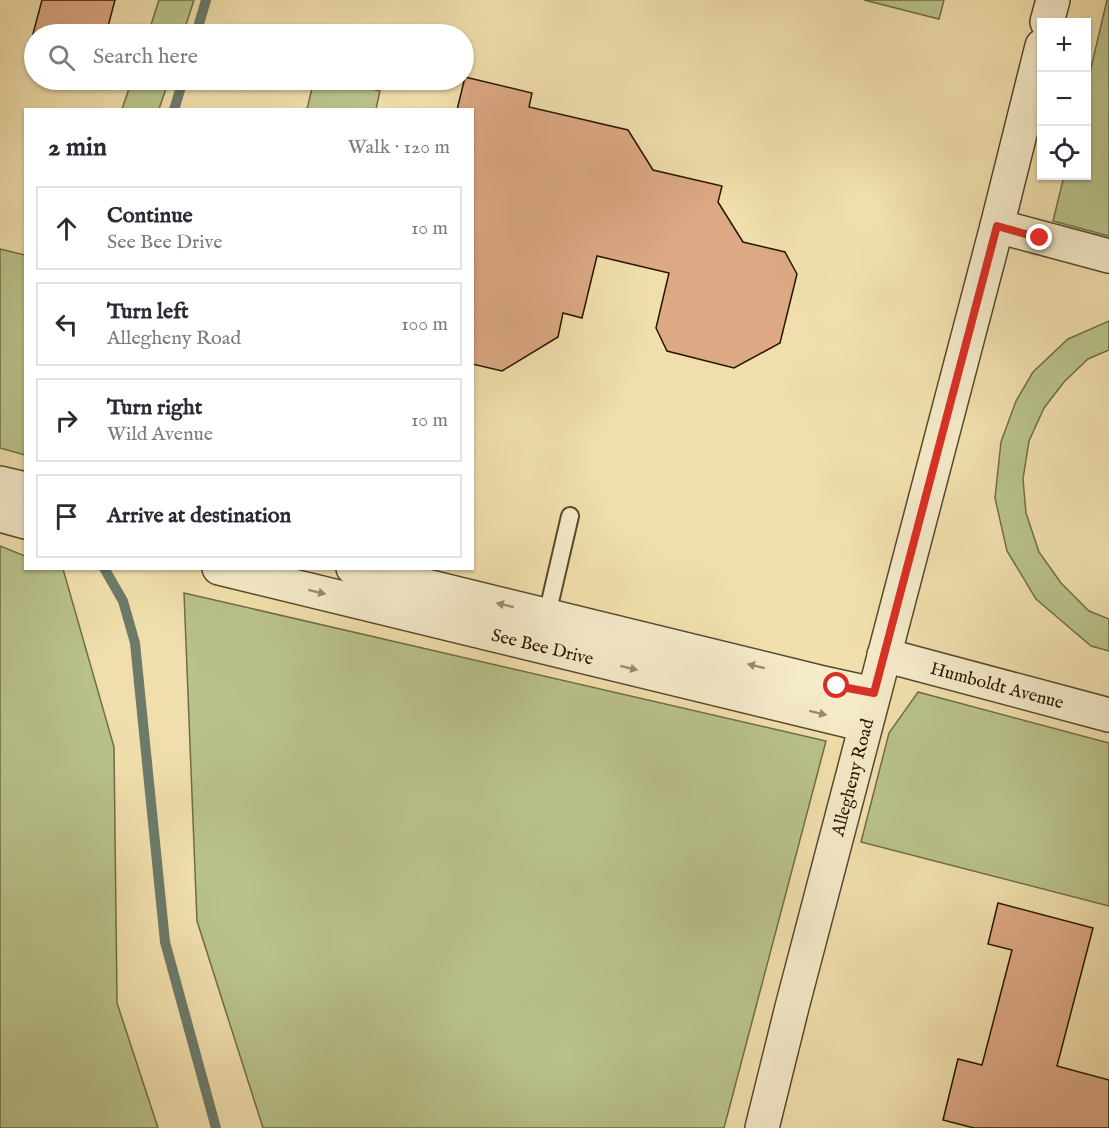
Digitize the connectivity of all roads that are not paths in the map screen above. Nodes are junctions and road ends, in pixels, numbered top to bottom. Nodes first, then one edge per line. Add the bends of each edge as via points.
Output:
1 (1053, 0) edge
2 (1048, 18) edge
3 (1037, 61) edge
4 (997, 226) junction
5 (1109, 256) edge
6 (0, 483) edge
7 (24, 489) edge
8 (0, 515) edge
9 (570, 516) dead end
10 (24, 521) edge
11 (229, 570) edge
12 (359, 570) edge
13 (543, 631) junction
14 (884, 655) junction
15 (874, 693) junction
16 (1109, 715) edge
17 (866, 725) junction
18 (762, 1128) edge

1 - 2 street
3 - 4 street, Allegheny Road
4 - 5 street
4 - 14 street, Allegheny Road
6 - 7 street
8 - 10 street
9 - 13 lane
11 -> 13 street, See Bee Drive
13 -> 12 street, See Bee Drive
15 -> 13 street, See Bee Drive
13 -> 17 street, See Bee Drive
14 - 15 street, Allegheny Road
14 - 16 street, Humboldt Avenue
15 - 17 street, Allegheny Road
17 - 18 street, Allegheny Road

